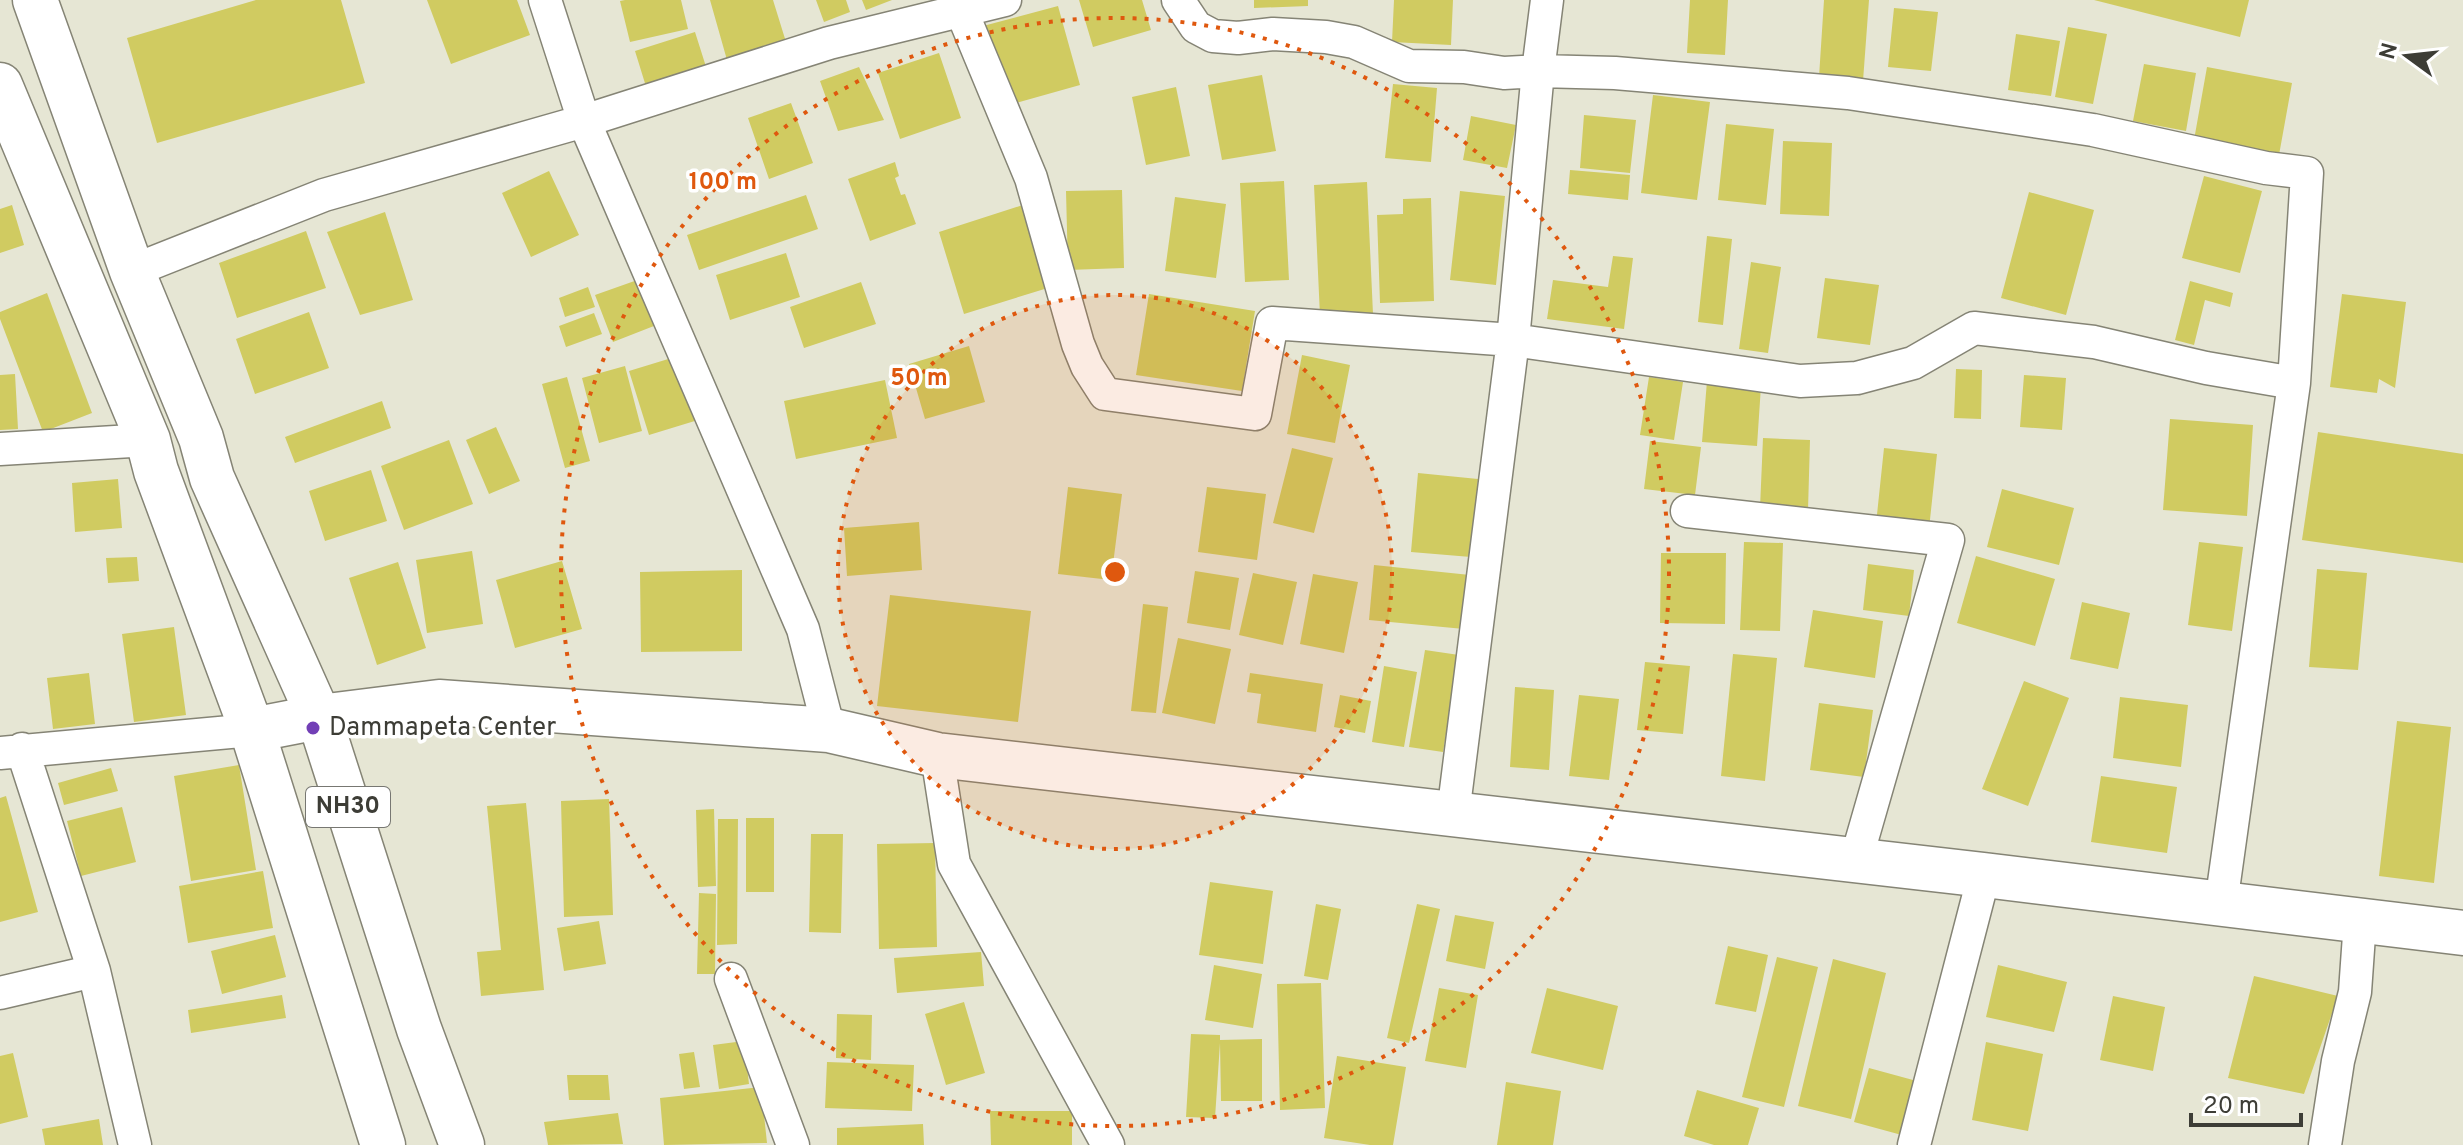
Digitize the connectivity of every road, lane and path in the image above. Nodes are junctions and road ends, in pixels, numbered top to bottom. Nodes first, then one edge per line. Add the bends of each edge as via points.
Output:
1 (35, 0) edge
2 (545, 0) edge
3 (1005, 0) edge
4 (1178, 0) edge
5 (1547, 0) edge
6 (959, 6) edge
7 (1538, 71) junction
8 (0, 85) edge
9 (584, 121) junction
10 (132, 271) junction
11 (1513, 340) junction
12 (2294, 383) junction
13 (148, 440) junction
14 (0, 449) edge
15 (1687, 511) dead end
16 (319, 717) junction
17 (252, 730) junction
18 (829, 730) junction
19 (11, 751) edge
20 (937, 755) junction
21 (1453, 814) junction
22 (1856, 860) junction
23 (1984, 875) junction
24 (2221, 904) junction
25 (2360, 921) junction
26 (2463, 933) edge
27 (94, 971) junction
28 (731, 979) dead end
29 (0, 993) edge
30 (135, 1145) edge
31 (383, 1145) edge
32 (462, 1145) edge
33 (793, 1145) edge
34 (1108, 1145) edge
35 (1914, 1145) edge
36 (2325, 1145) edge

1 - 10 main road, NH30
2 - 9 street
3 - 6 street
4 - 7 street via 1196,27 1213,36 1326,37 1354,42 1409,66
5 - 7 street
6 - 9 street
6 - 11 street via 1031,178 1078,344 1105,394 1255,414 1272,323
7 - 11 street
7 - 12 street via 1848,93 2093,130 2307,173
8 - 13 main road, NH30
9 - 10 street via 324,195
9 - 18 street via 803,629
10 - 16 main road, NH30 via 201,438 212,478
11 - 12 street via 1800,381 1857,378 1913,363 1974,328 2094,342
11 - 21 street
12 - 24 street
13 - 14 street
13 - 17 main road, NH30
15 - 22 street via 1948,540
16 - 17 main road
16 - 18 main road via 439,702
16 - 32 main road, NH30 via 419,1029
17 - 19 street
17 - 31 main road, NH30
18 - 20 main road
19 - 27 street
20 - 21 main road
20 - 34 street via 954,864
21 - 22 main road
22 - 23 main road
23 - 24 main road
23 - 35 street
24 - 25 main road
25 - 26 main road
25 - 36 street via 2355,992
27 - 29 street
27 - 30 street
28 - 33 street

